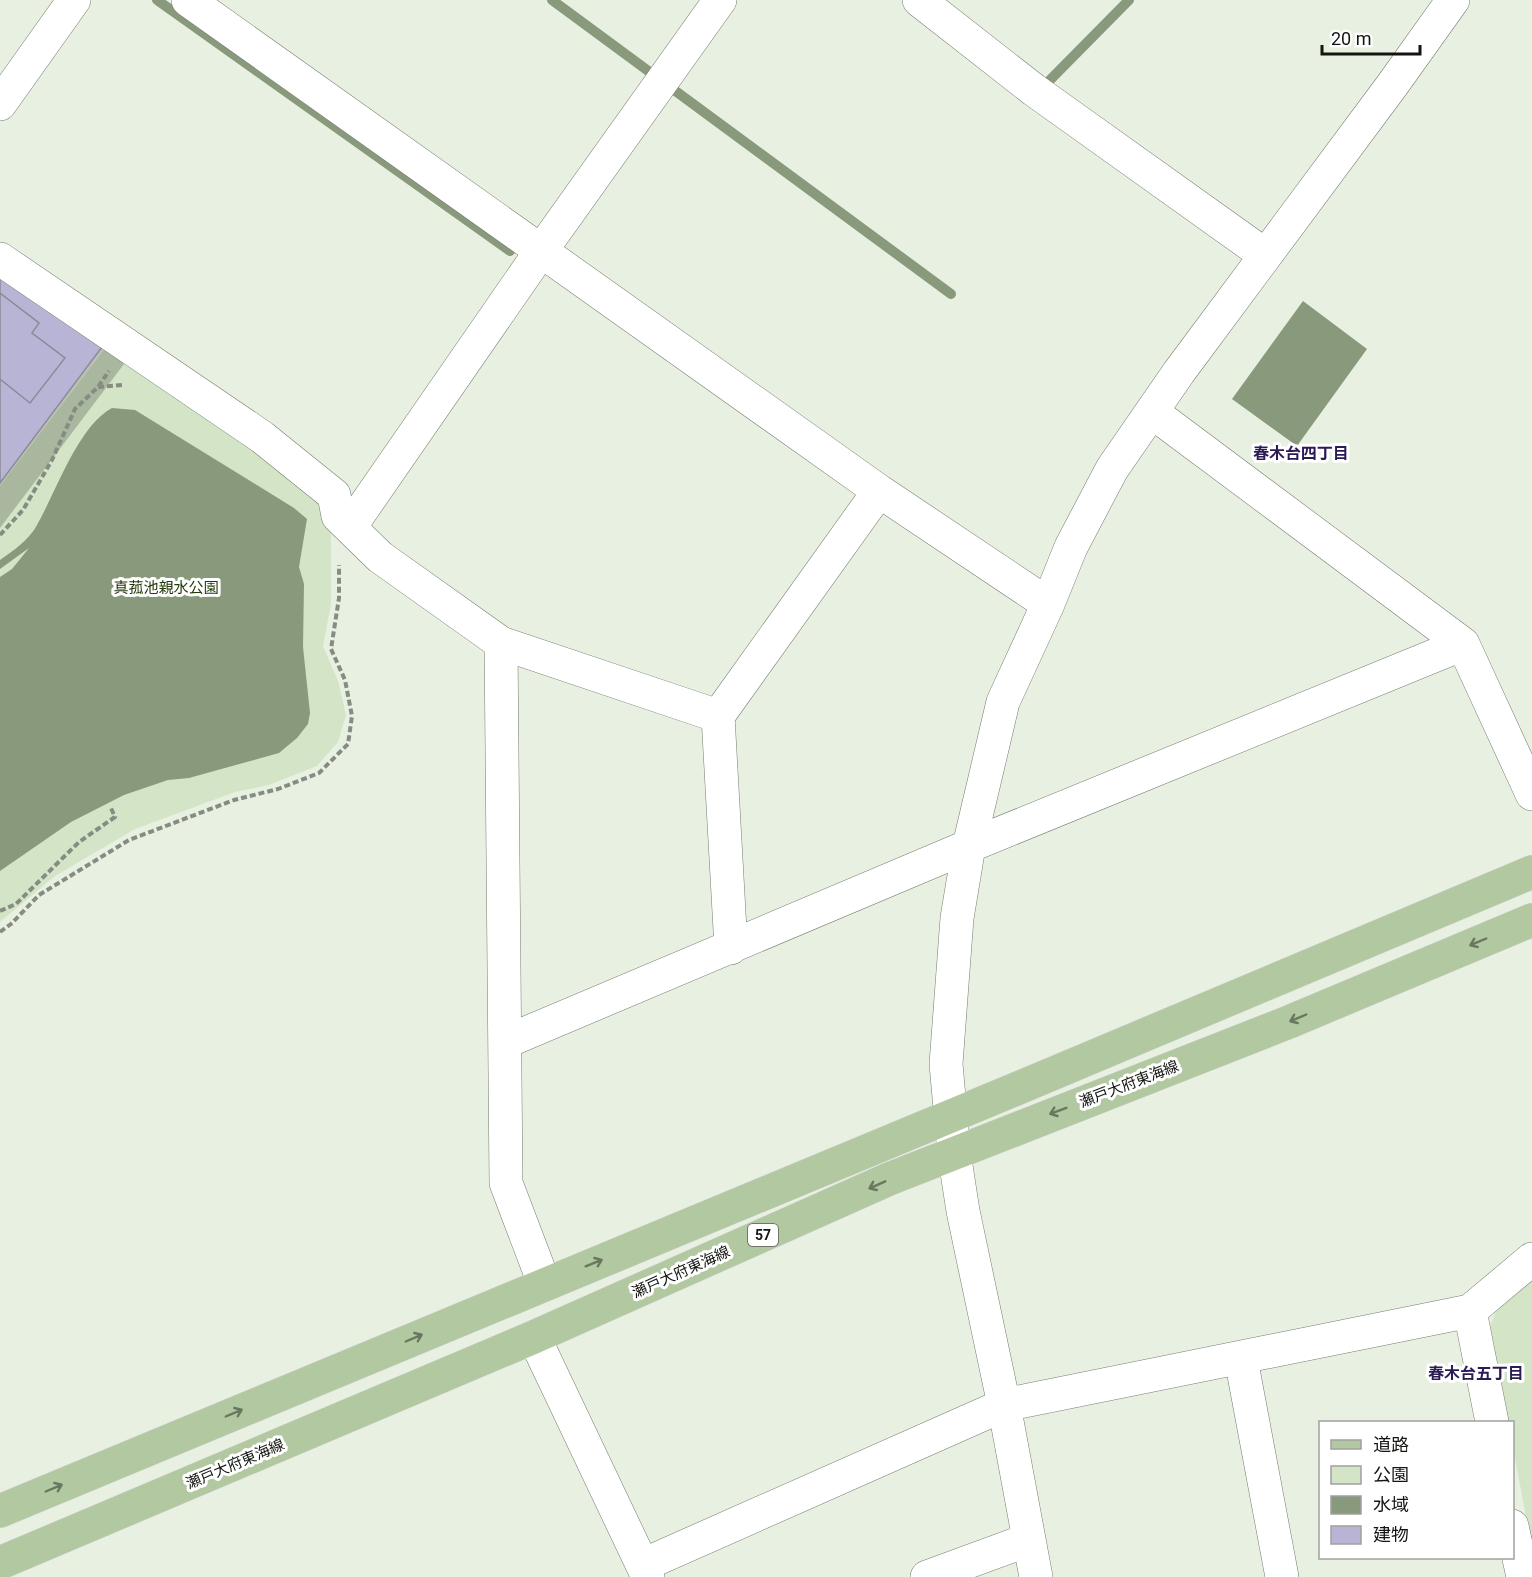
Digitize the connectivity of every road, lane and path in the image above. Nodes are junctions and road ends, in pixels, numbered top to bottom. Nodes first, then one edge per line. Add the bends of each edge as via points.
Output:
1 (74, 0) edge
2 (188, 0) edge
3 (720, 0) edge
4 (919, 0) edge
5 (1453, 0) edge
6 (0, 104) edge
7 (541, 251) junction
8 (1265, 255) junction
9 (0, 259) edge
10 (125, 345) junction
11 (1152, 412) junction
12 (879, 491) junction
13 (344, 522) junction
14 (0, 535) edge
15 (1048, 604) junction
16 (501, 642) junction
17 (1463, 644) junction
18 (718, 717) junction
19 (1532, 794) edge
20 (110, 807) dead end
21 (969, 846) junction
22 (1532, 872) edge
23 (33, 888) junction
24 (39, 896) junction
25 (0, 912) edge
26 (1532, 920) edge
27 (0, 932) edge
28 (731, 948) junction
29 (505, 1042) junction
30 (951, 1118) junction
31 (954, 1153) junction
32 (1532, 1259) edge
33 (544, 1283) junction
34 (1470, 1311) junction
35 (534, 1337) junction
36 (1241, 1359) junction
37 (1004, 1406) junction
38 (1492, 1421) edge
39 (0, 1511) edge
40 (1514, 1536) edge
41 (1028, 1540) junction
42 (0, 1563) edge
43 (646, 1571) edge
44 (927, 1577) edge
45 (1036, 1577) edge
46 (1282, 1577) edge
47 (1522, 1577) edge

1 - 6 street
2 - 7 street
3 - 7 street
4 - 8 street via 1034,90
5 - 8 street
7 - 12 street
7 - 13 street
8 - 11 street
9 - 10 street
10 - 13 street via 270,444 334,495
10 - 14 path via 98,387 75,409 28,502
11 - 15 street via 1112,469 1071,547
11 - 17 street
12 - 15 street
12 - 18 street
13 - 16 street via 380,557
13 - 24 path via 331,649 345,680 351,716 348,744 319,772 129,840
15 - 21 street via 1003,702
16 - 18 street
16 - 29 street
17 - 19 street
17 - 21 street
18 - 28 street
20 - 23 path via 115,817 79,842
21 - 28 street
21 - 30 street via 957,918 947,1053
22 - 30 main road, 57
23 - 24 path
23 - 25 path
24 - 27 path
26 -> 31 main road, 瀬戸大府東海線 / 57 via 1289,1022
28 - 29 street
29 - 33 street via 506,1183
30 - 31 street
33 -> 30 main road, 57
31 -> 35 main road, 瀬戸大府東海線 / 57
31 - 37 street
32 - 34 street
39 -> 33 main road, 57
34 - 36 street
34 - 38 street
35 - 42 main road, 瀬戸大府東海線 / 57
35 - 43 street
36 - 37 street
36 - 46 street
37 - 41 street
37 - 43 street
40 - 47 street
41 - 44 street
41 - 45 street

